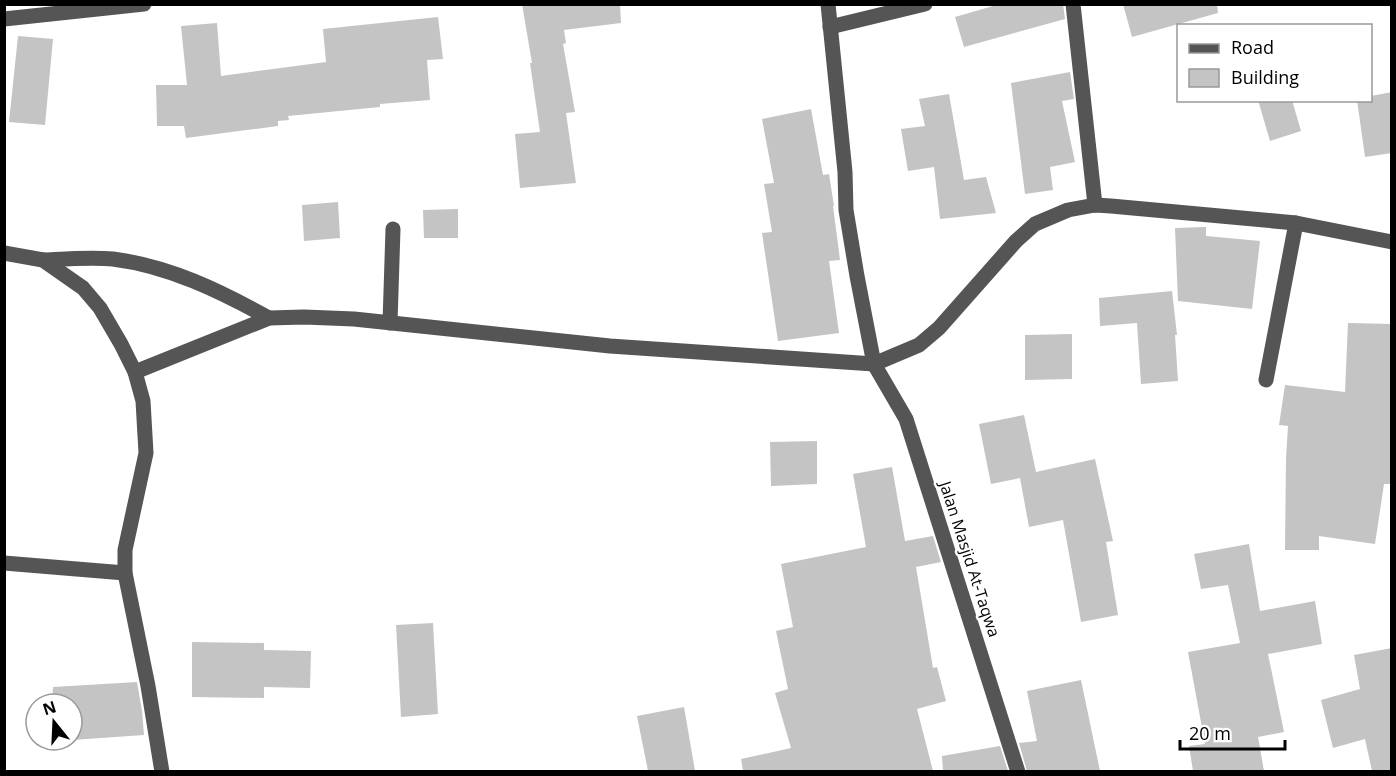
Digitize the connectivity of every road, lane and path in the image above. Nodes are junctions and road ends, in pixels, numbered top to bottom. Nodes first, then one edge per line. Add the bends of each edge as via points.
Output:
1 (144, 4) edge
2 (828, 4) edge
3 (925, 4) edge
4 (1073, 4) edge
5 (4, 19) edge
6 (830, 27) junction
7 (1095, 206) junction
8 (1296, 223) junction
9 (393, 229) dead end
10 (1392, 242) edge
11 (4, 253) edge
12 (42, 260) junction
13 (269, 318) junction
14 (390, 323) junction
15 (874, 363) junction
16 (135, 372) junction
17 (1266, 380) dead end
18 (4, 563) edge
19 (125, 573) junction
20 (162, 771) edge
21 (1018, 771) edge

1 - 5 street
2 - 6 street, Jalan Masjid At-Taqwa
3 - 6 street
4 - 7 street
6 - 15 street, Jalan Masjid At-Taqwa via 846,210
7 - 8 street
7 - 15 street via 1068,210 1035,224 920,345
8 - 10 street
8 - 17 street
9 - 14 street
11 - 12 street
12 - 13 street via 111,259 161,268 225,294
12 - 16 street via 83,288 100,308
13 - 14 street
13 - 16 street
14 - 15 street via 610,346
15 - 21 street, Jalan Masjid At-Taqwa via 906,419
16 - 19 street via 143,400 146,453 125,550
18 - 19 street
19 - 20 street

